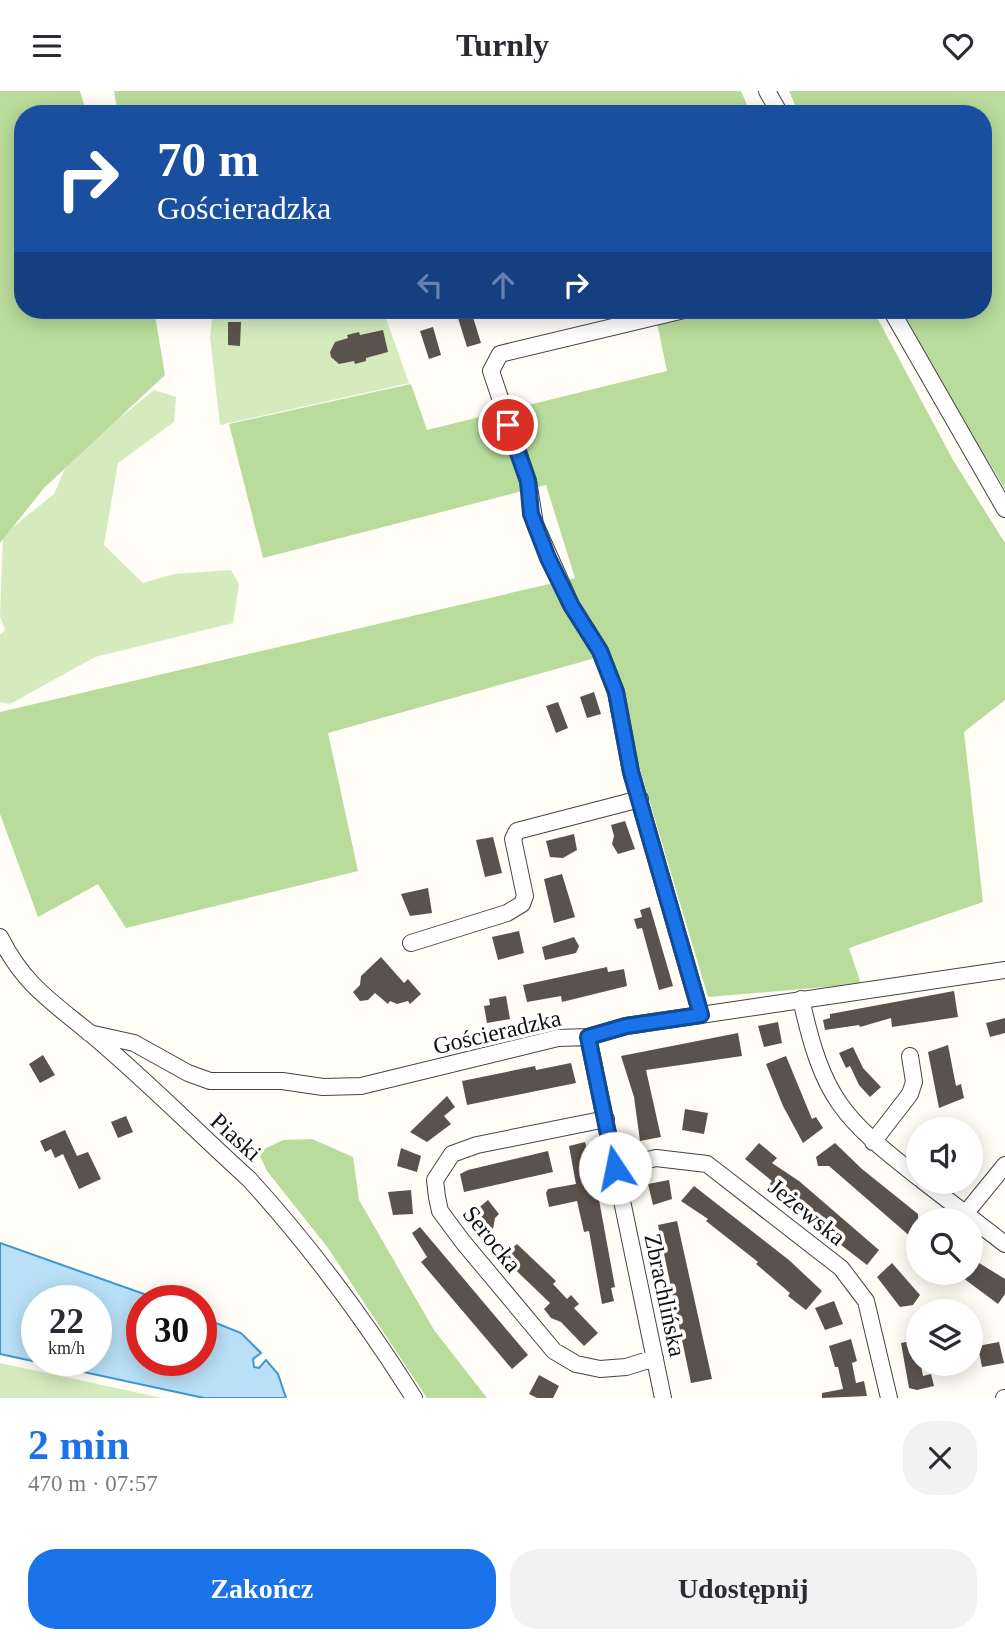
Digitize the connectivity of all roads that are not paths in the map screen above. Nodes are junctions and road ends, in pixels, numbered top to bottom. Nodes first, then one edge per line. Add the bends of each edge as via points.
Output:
1 (647, 319) edge
2 (896, 319) edge
3 (1005, 509) edge
4 (640, 799) junction
5 (0, 937) edge
6 (411, 943) dead end
7 (1005, 970) edge
8 (801, 999) junction
9 (701, 1015) junction
10 (89, 1033) junction
11 (588, 1037) junction
12 (910, 1055) dead end
13 (606, 1119) junction
14 (873, 1142) junction
15 (1005, 1165) edge
16 (615, 1168) junction
17 (906, 1168) edge
18 (940, 1194) edge
19 (957, 1208) edge
20 (970, 1208) edge
21 (983, 1228) edge
22 (1005, 1244) edge
23 (655, 1358) junction
24 (414, 1398) edge
25 (663, 1398) edge
26 (889, 1398) edge

1 - 4 street via 500,355 491,371 528,481 531,514 539,535 571,605 600,651 616,692
2 - 3 street
4 - 6 street via 516,831 513,839 525,896 522,904 507,913
4 - 9 street
5 - 10 street, Piaski via 39,994
7 - 8 street, Gościeradzka
8 - 9 street, Gościeradzka
8 - 14 street via 813,1054 833,1096
9 - 11 street, Gościeradzka via 626,1026
10 - 11 street, Gościeradzka via 134,1043 210,1081 282,1081 323,1087 361,1086 558,1038
10 - 24 street, Piaski via 249,1179 368,1324
11 - 13 street, Zbrachlińska
12 - 14 street via 914,1082 910,1094
13 - 16 street, Zbrachlińska
13 - 23 street, Serocka via 452,1154 436,1180 437,1197 440,1211 463,1242 554,1351 576,1364 600,1369
14 - 17 street
15 - 20 street
16 - 23 street, Zbrachlińska
16 - 26 street, Jeżewska via 656,1158 707,1164 841,1268 866,1301
18 - 19 street
21 - 22 street
23 - 25 street, Zbrachlińska

